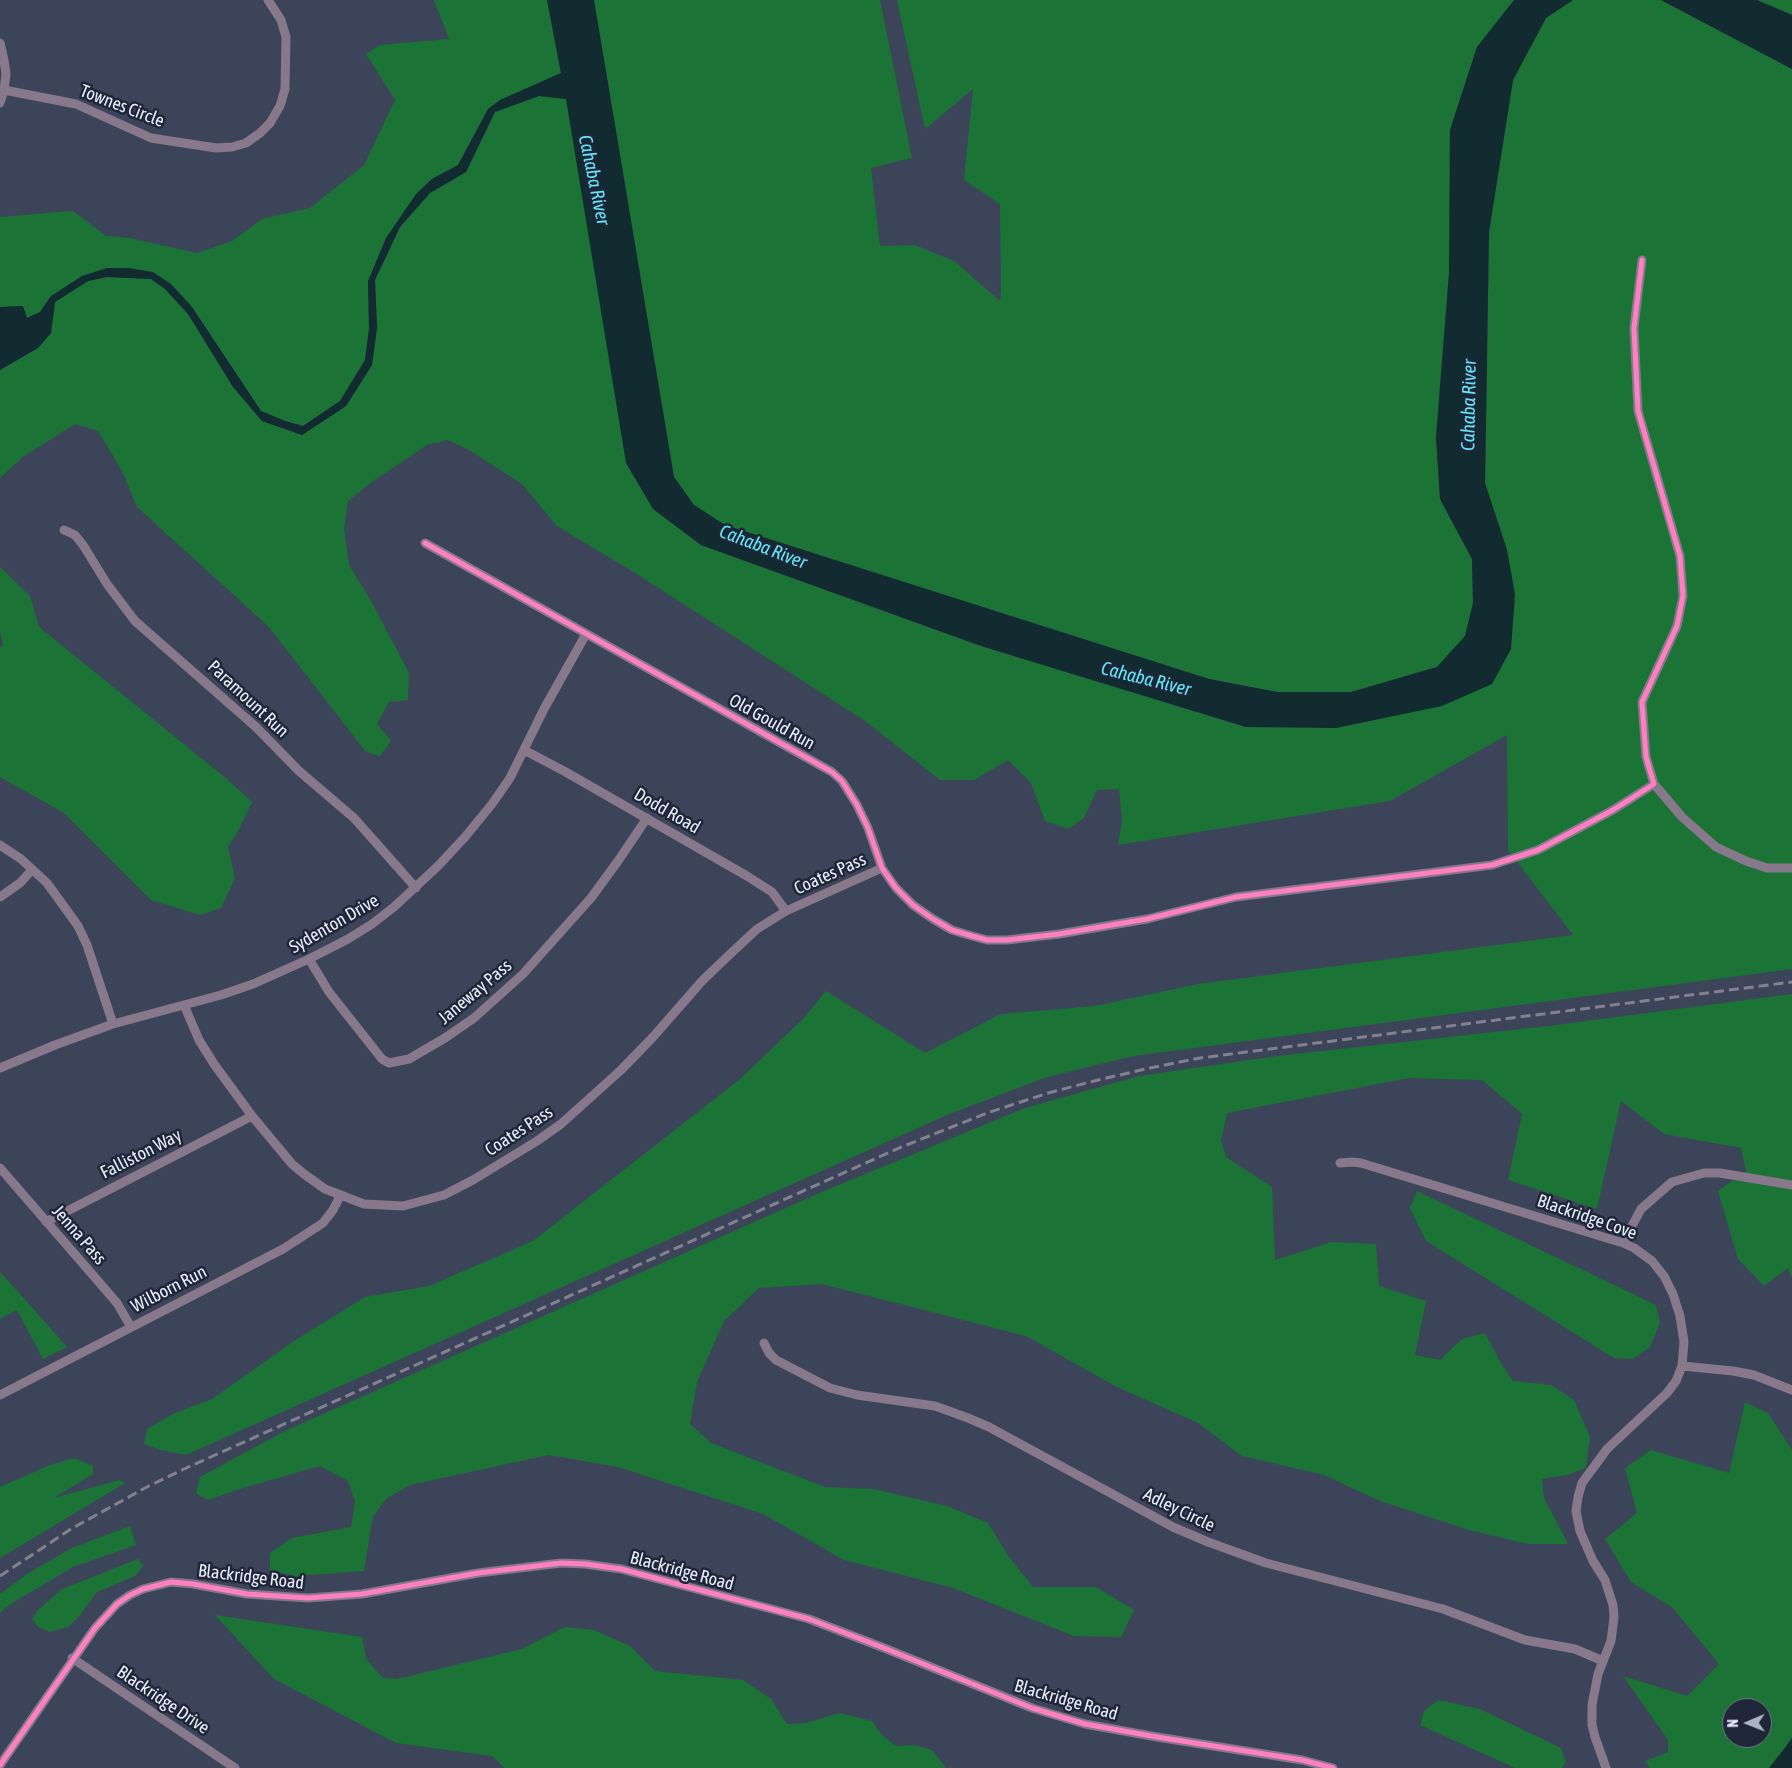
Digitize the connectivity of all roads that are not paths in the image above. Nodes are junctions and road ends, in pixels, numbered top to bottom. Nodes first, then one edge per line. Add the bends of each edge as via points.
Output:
1 (268, 0) edge
2 (0, 43) edge
3 (4, 90) junction
4 (0, 103) edge
5 (1642, 260) dead end
6 (64, 530) dead end
7 (425, 543) dead end
8 (586, 634) junction
9 (524, 750) junction
10 (1654, 784) junction
11 (647, 818) junction
12 (0, 845) edge
13 (882, 868) junction
14 (1792, 868) edge
15 (32, 870) junction
16 (416, 888) junction
17 (0, 897) edge
18 (786, 911) junction
19 (309, 959) junction
20 (184, 1005) junction
21 (114, 1024) junction
22 (0, 1068) edge
23 (252, 1116) junction
24 (1340, 1164) dead end
25 (0, 1168) edge
26 (1792, 1185) edge
27 (340, 1196) junction
28 (46, 1222) junction
29 (1623, 1243) junction
30 (131, 1327) junction
31 (764, 1343) dead end
32 (1682, 1366) junction
33 (1792, 1390) edge
34 (0, 1395) edge
35 (72, 1658) junction
36 (1603, 1661) junction
37 (2, 1759) edge
38 (236, 1768) edge
39 (1333, 1768) edge
40 (1606, 1768) edge

1 - 3 street, Townes Circle via 281,20 286,37 285,89 280,106 260,133 232,147 216,148 151,138 76,104
2 - 3 street via 6,74
3 - 4 street
5 - 10 street via 1634,328 1638,411 1680,556 1683,596 1677,626 1642,702 1646,758
6 - 16 street, Paramount Run via 75,535 83,545 116,598 135,621 354,818
7 - 8 street, Old Gould Run
8 - 9 street, Sydenton Drive
8 - 13 street, Old Gould Run via 832,772 842,781 857,805
9 - 11 street, Dodd Road
9 - 16 street, Sydenton Drive via 492,804
10 - 13 street, Old Gould Run via 1538,850 1492,865 1236,897 1148,919 1007,940 987,940 952,930 913,905
10 - 14 street via 1682,817 1716,847 1767,868
11 - 18 street, Dodd Road via 772,892
11 - 19 street, Janeway Pass via 590,898 523,974 474,1018 409,1059 389,1063 382,1059 329,992
12 - 15 street
13 - 18 street, Coates Pass
15 - 17 street
15 - 21 street via 47,883 78,926
16 - 19 street, Sydenton Drive via 372,924
18 - 27 street, Coates Pass via 757,929 726,957 621,1070 561,1124 537,1141 473,1180 428,1200 403,1206 380,1206
19 - 20 street, Sydenton Drive via 253,984
20 - 21 street, Sydenton Drive
20 - 23 street, Coates Pass via 199,1040
21 - 22 street, Sydenton Drive
23 - 27 street, Coates Pass via 292,1164 314,1182
23 - 28 street, Falliston Way
24 - 29 street, Blackridge Cove via 1361,1163
25 - 28 street, Jenna Pass
26 - 29 street via 1704,1172 1672,1182 1641,1209
27 - 30 street, Wilborn Run via 323,1223 303,1237
28 - 30 street, Jenna Pass via 117,1303
29 - 32 street, Blackridge Cove via 1652,1261 1664,1276 1680,1316 1684,1342
30 - 34 street, Wilborn Run
31 - 36 street, Adley Circle via 776,1360 830,1388 935,1406 989,1427 1173,1527 1226,1549 1266,1563 1443,1609 1517,1638 1575,1649
32 - 33 street via 1754,1375
32 - 36 street, Blackridge Cove via 1666,1393 1607,1449 1582,1483 1578,1497 1576,1512 1580,1532 1605,1580 1613,1605 1611,1641
35 - 37 street, Blackridge Road
35 - 38 street, Blackridge Drive
35 - 39 street, Blackridge Road via 117,1604 130,1595 171,1582 247,1594 308,1598 362,1594 538,1565 586,1564 621,1569 809,1619 1032,1708 1085,1724
36 - 40 street, Blackridge Cove via 1594,1686 1592,1725

